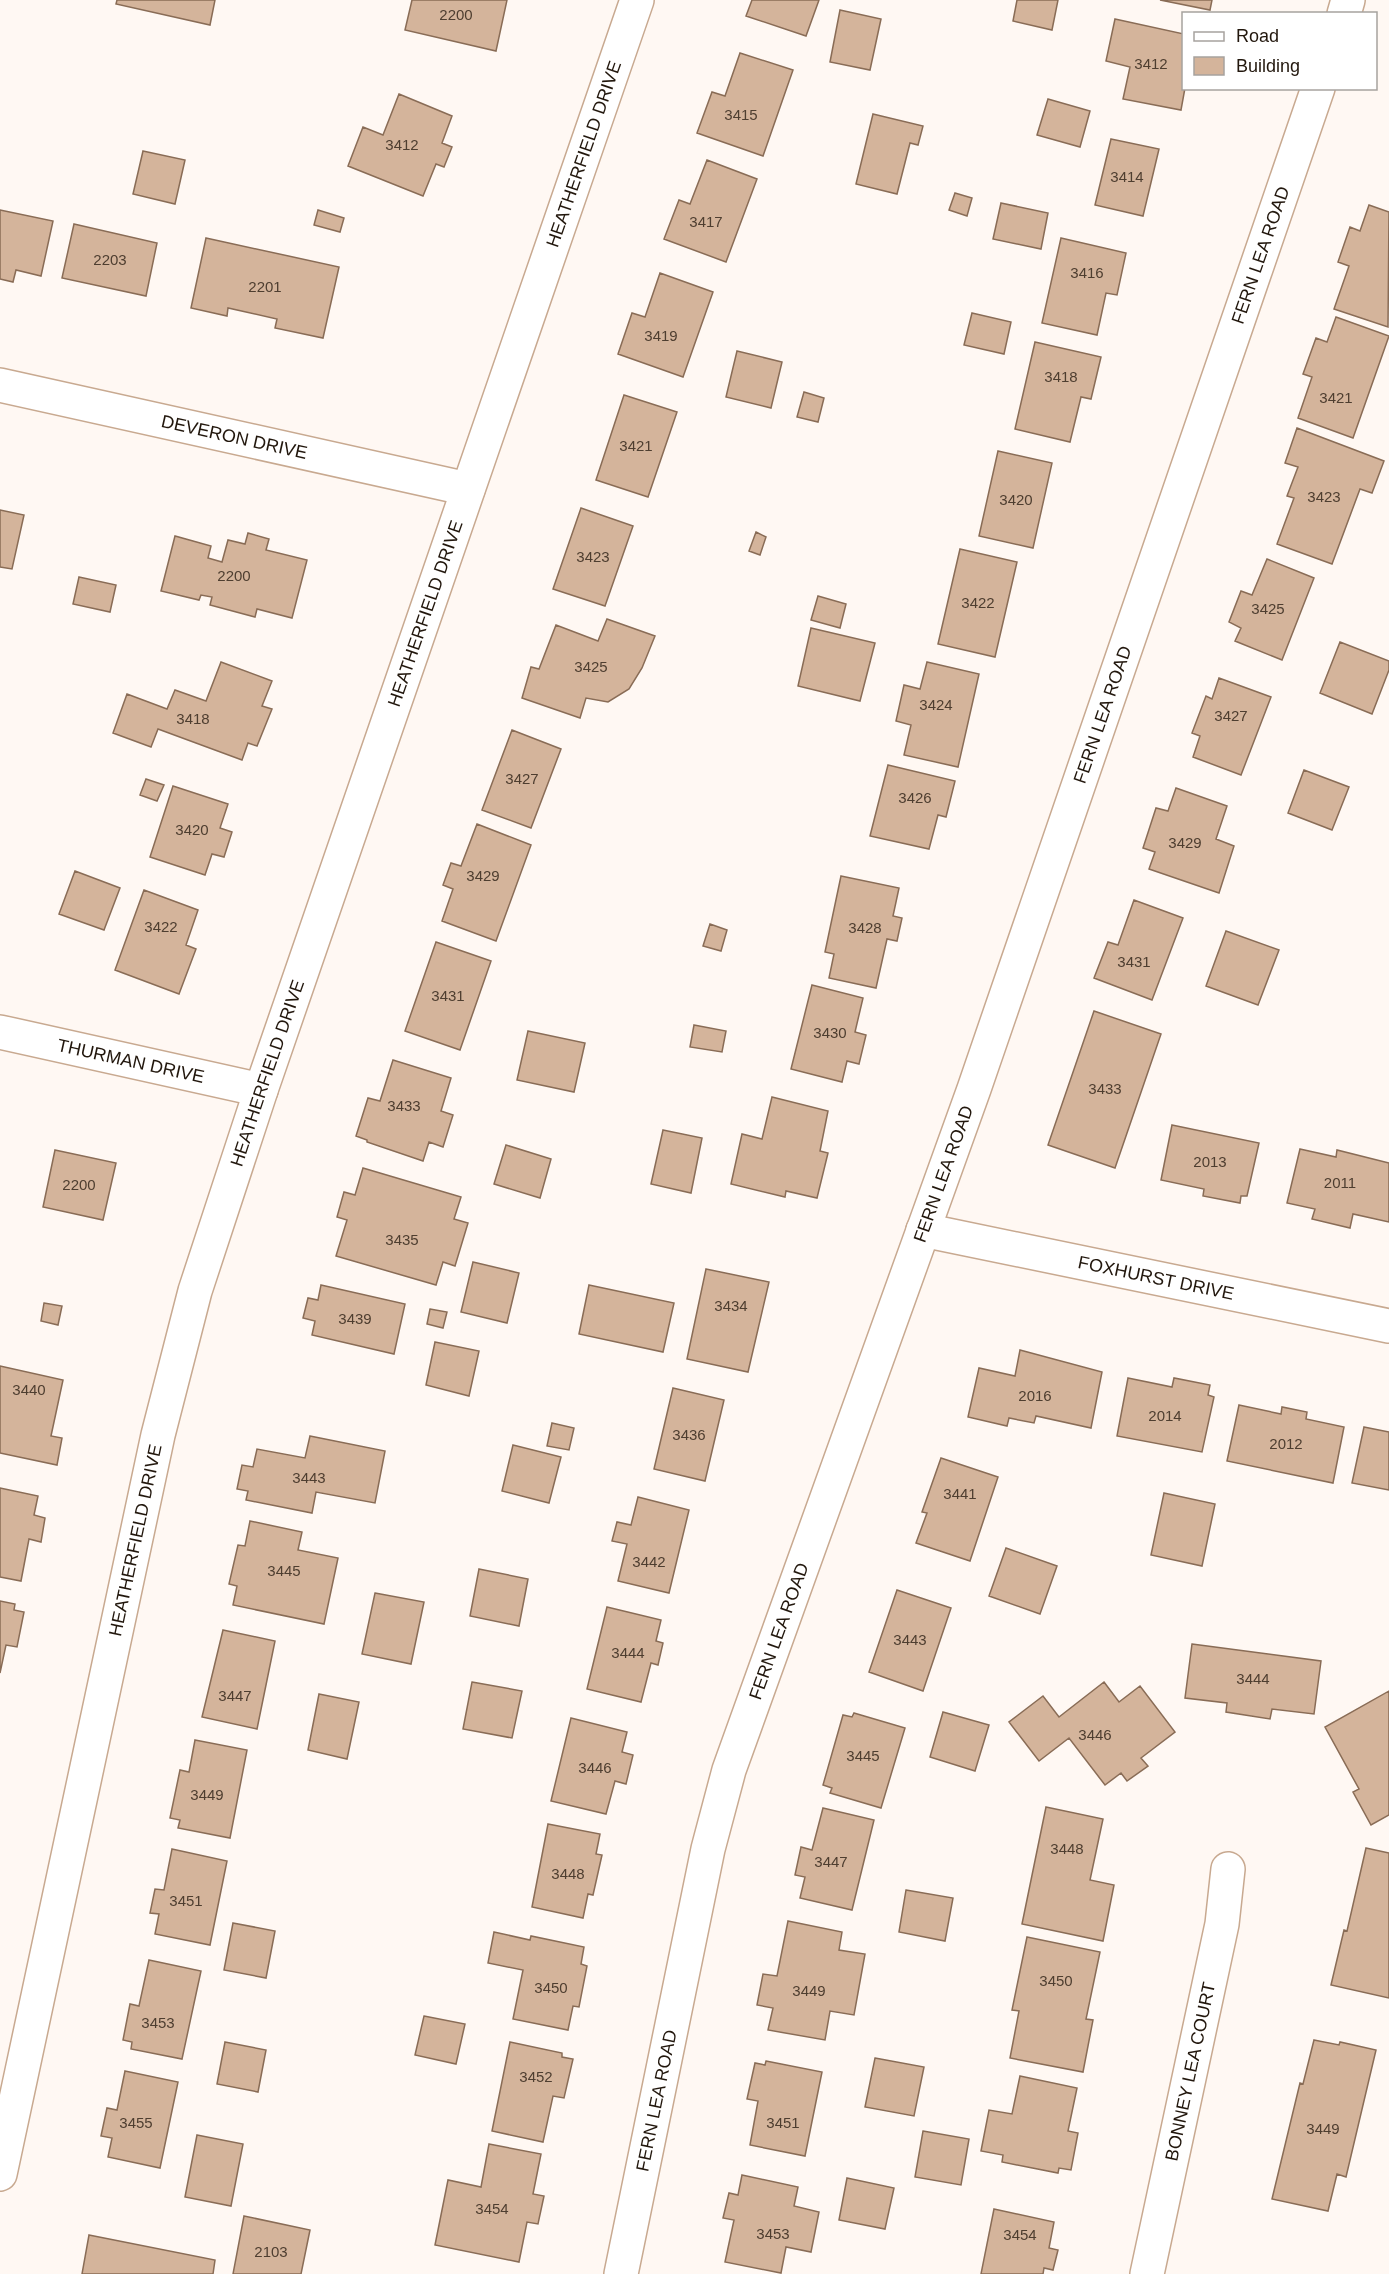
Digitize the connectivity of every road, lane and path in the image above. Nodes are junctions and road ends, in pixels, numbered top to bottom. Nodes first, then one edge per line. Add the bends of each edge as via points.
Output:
1 (637, 0) edge
2 (1317, 90) edge
3 (0, 385) edge
4 (468, 489) junction
5 (0, 1032) edge
6 (261, 1090) junction
7 (923, 1230) junction
8 (1389, 1326) edge
9 (1228, 1869) dead end
10 (0, 2174) edge
11 (621, 2274) edge
12 (1147, 2274) edge

1 - 4 street, HEATHERFIELD DRIVE
2 - 7 street, FERN LEA ROAD
3 - 4 street, DEVERON DRIVE
4 - 6 street, HEATHERFIELD DRIVE
5 - 6 street, THURMAN DRIVE
6 - 10 street, HEATHERFIELD DRIVE via 195,1292 158,1435
7 - 8 street, FOXHURST DRIVE
7 - 11 street, FERN LEA ROAD via 729,1770 708,1850
9 - 12 street, BONNEY LEA COURT via 1222,1924

